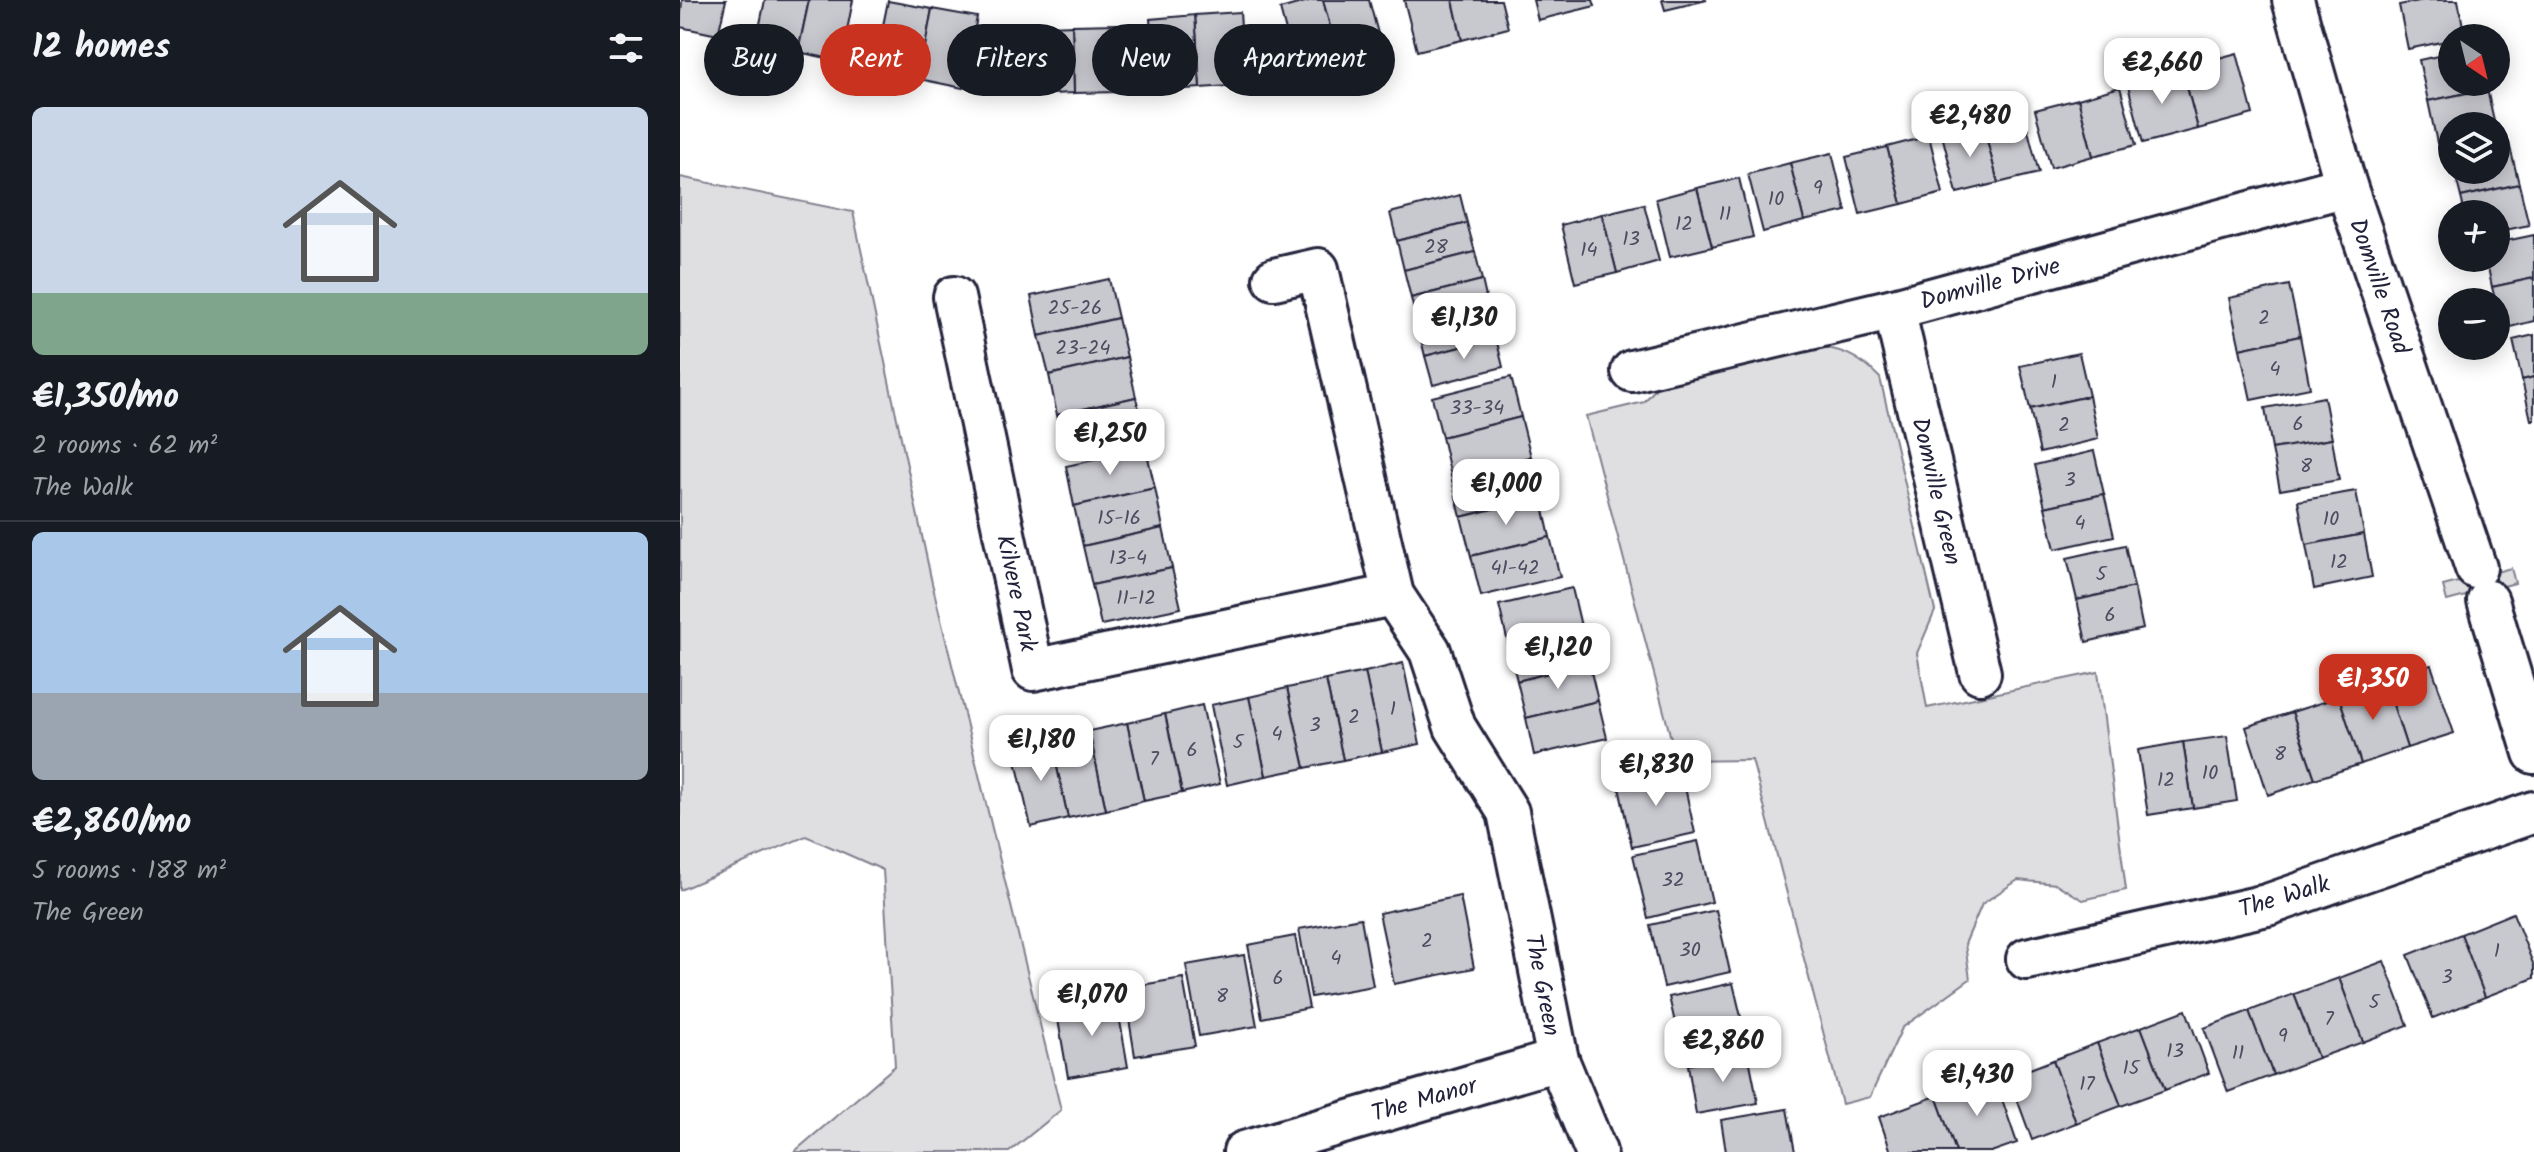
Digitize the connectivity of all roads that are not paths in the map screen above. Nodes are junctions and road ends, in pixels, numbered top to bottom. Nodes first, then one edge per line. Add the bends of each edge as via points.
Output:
1 (2293, 0) edge
2 (2346, 186) junction
3 (1274, 279) dead end
4 (954, 297) dead end
5 (1894, 309) junction
6 (1632, 371) dead end
7 (1393, 595) junction
8 (1980, 673) dead end
9 (2534, 753) edge
10 (2534, 812) edge
11 (2027, 959) dead end
12 (1558, 1060) junction
13 (1244, 1152) edge
14 (1596, 1152) edge

1 - 2 street, Domville Road
2 - 5 street, Domville Drive
2 - 9 street, Domville Road
3 - 7 street via 1318,269
4 - 7 street, Kilvere Park via 1033,670
5 - 6 street, Domville Drive
5 - 8 street, Domville Green
7 - 12 street, The Green via 1430,651 1455,727 1508,812
10 - 11 street, The Walk via 2267,905
12 - 13 street, The Manor
12 - 14 street, The Green

